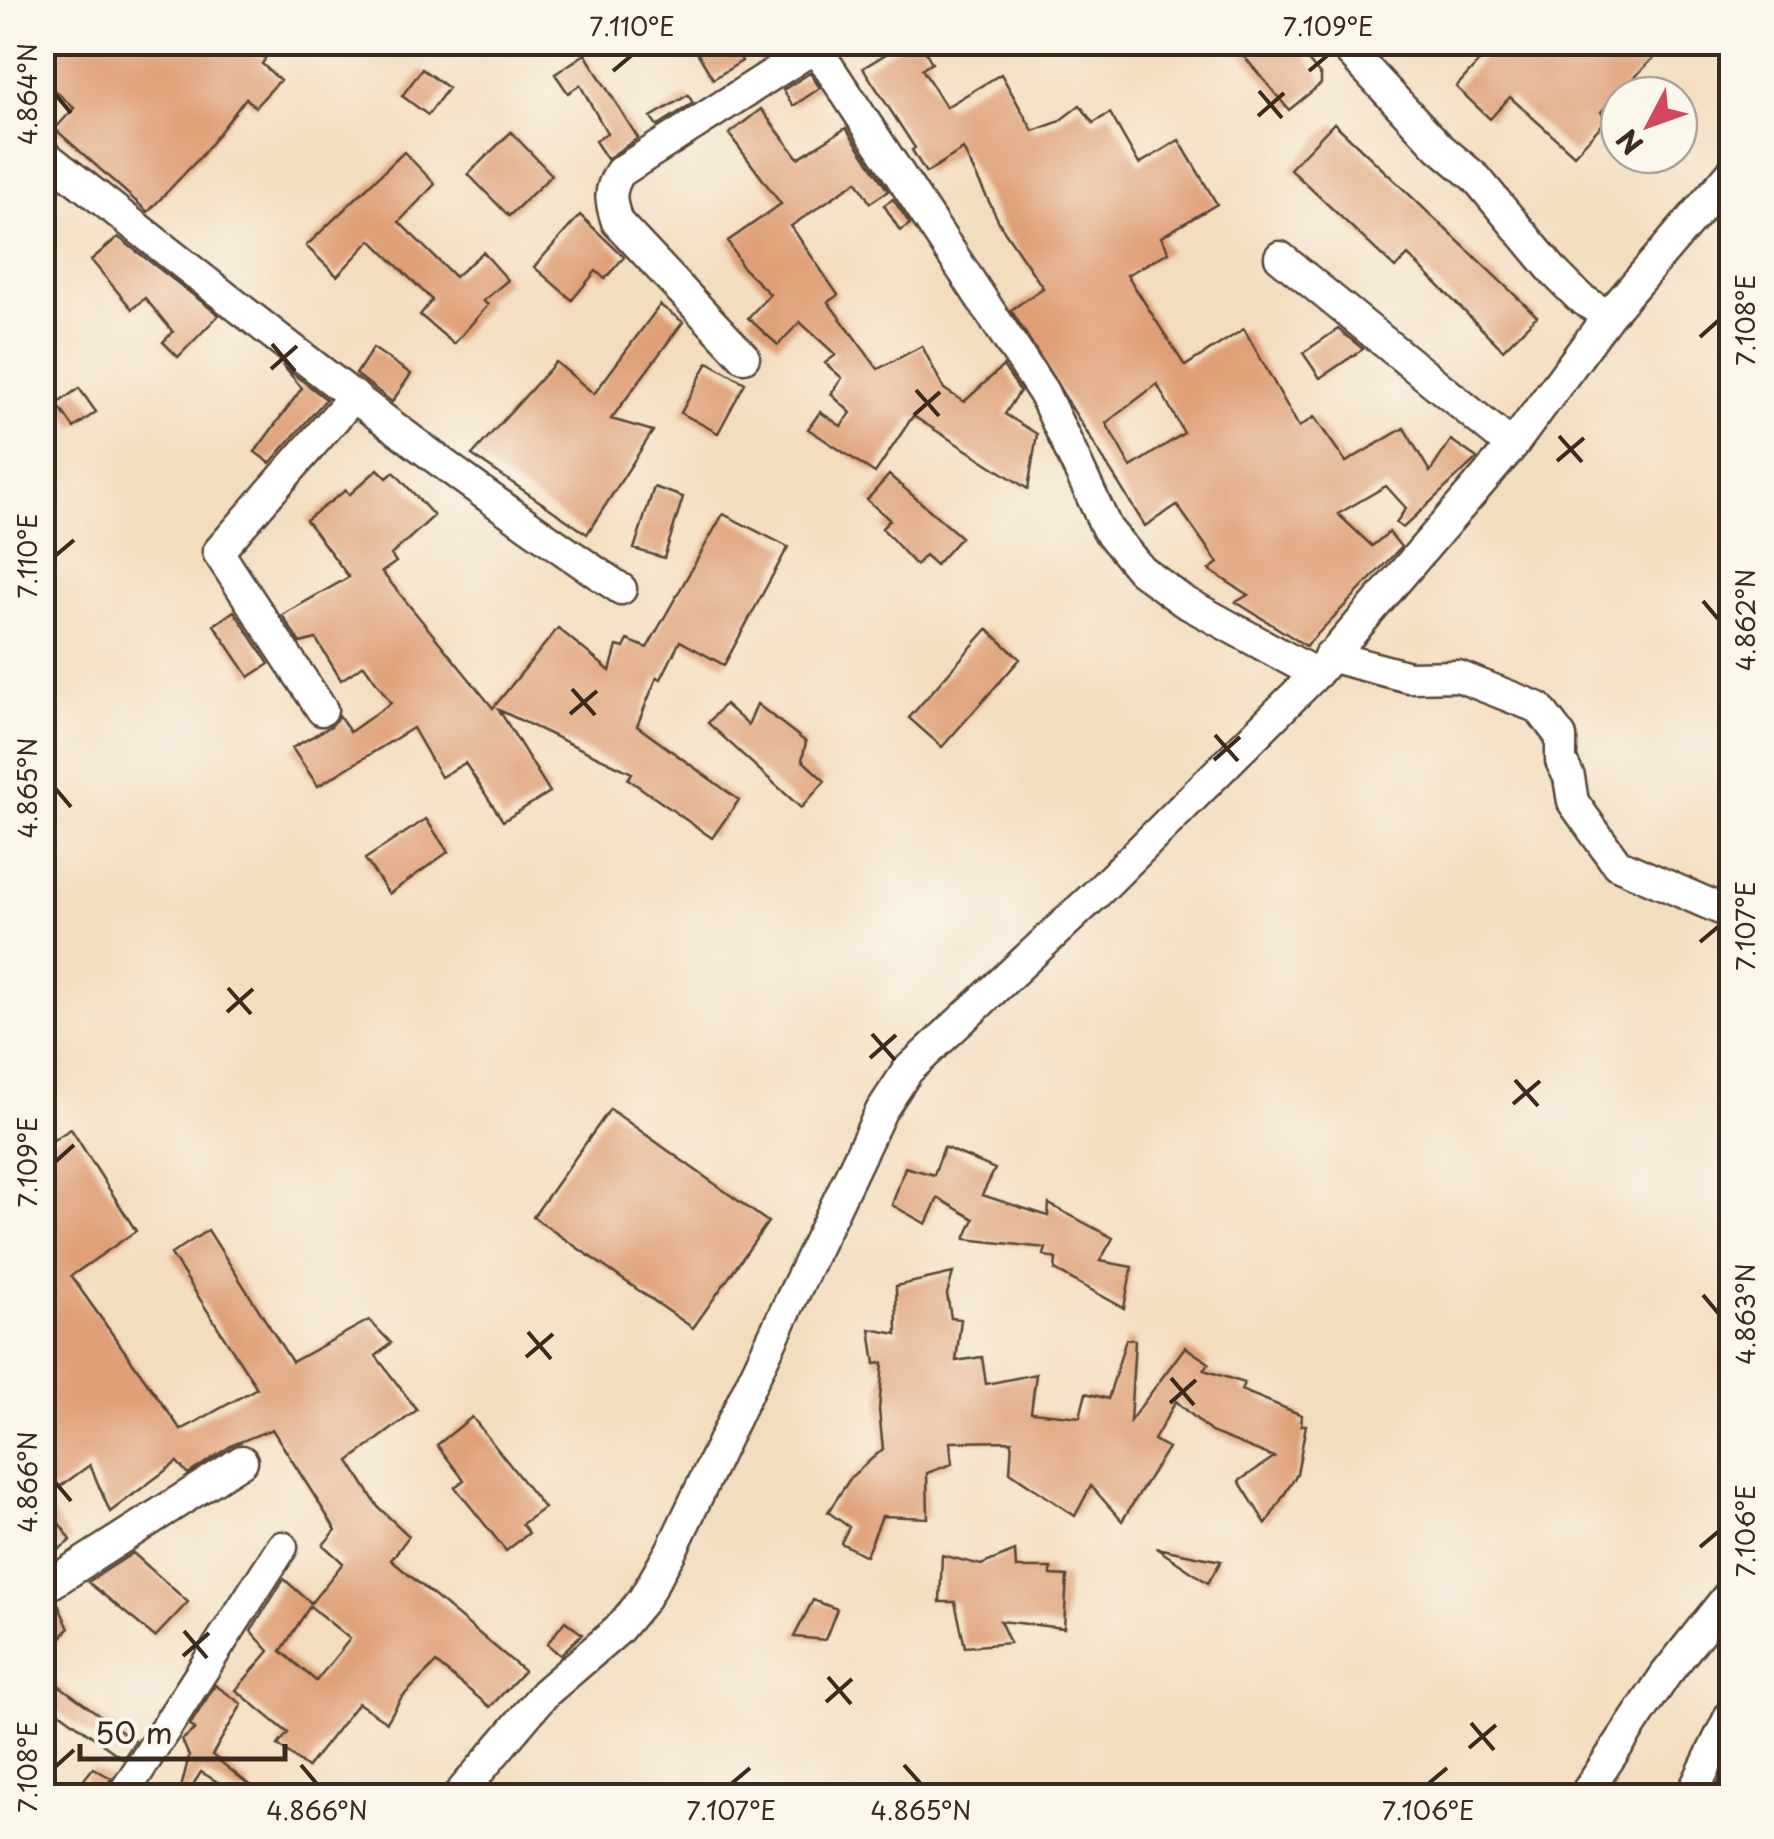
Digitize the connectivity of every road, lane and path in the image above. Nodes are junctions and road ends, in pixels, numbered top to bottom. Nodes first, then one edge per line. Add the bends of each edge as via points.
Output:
1 (1341, 42) edge
2 (813, 45) edge
3 (42, 153) edge
4 (1732, 172) edge
5 (1280, 258) dead end
6 (1608, 316) junction
7 (744, 356) dead end
8 (354, 396) junction
9 (1512, 446) junction
10 (621, 589) dead end
11 (1322, 665) junction
12 (322, 710) dead end
13 (1732, 914) edge
14 (242, 1461) dead end
15 (282, 1547) dead end
16 (42, 1589) edge
17 (1732, 1591) edge
18 (1732, 1712) edge
19 (122, 1796) edge
20 (458, 1796) edge
21 (1584, 1796) edge
22 (1691, 1796) edge

1 - 6 street via 1477,179 1555,273
2 - 7 street via 620,172 611,187 617,222
2 - 11 street via 1043,392 1107,529 1141,570 1183,601
3 - 8 street
4 - 6 street
5 - 9 street
6 - 9 street
8 - 10 street
8 - 12 street via 218,552
9 - 11 street
11 - 13 street via 1458,676 1539,708 1561,737 1560,761 1573,802 1606,852 1630,872
11 - 20 street via 1096,894 908,1070 643,1600 522,1716
14 - 16 street
15 - 19 street
17 - 21 street
18 - 22 street

